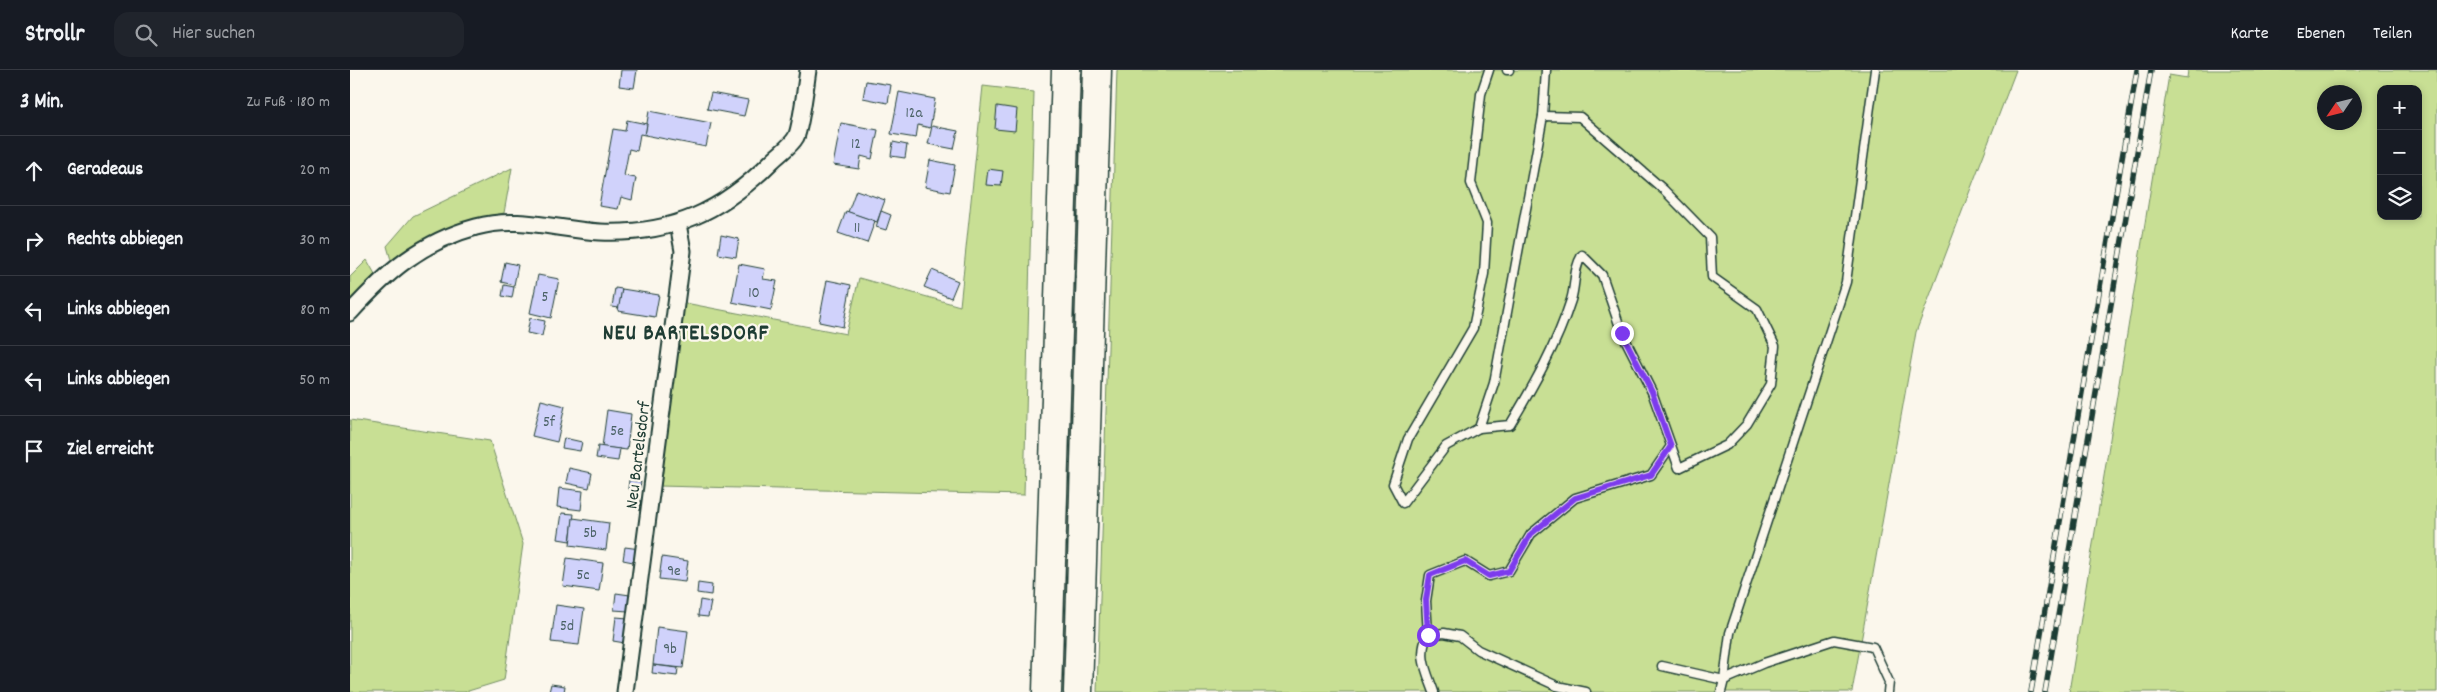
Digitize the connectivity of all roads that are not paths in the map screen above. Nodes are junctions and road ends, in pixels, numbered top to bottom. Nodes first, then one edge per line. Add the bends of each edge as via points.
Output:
1 (808, 70) edge
2 (1066, 70) edge
3 (1097, 70) edge
4 (1489, 70) edge
5 (1546, 70) edge
6 (1875, 70) edge
7 (1544, 116) junction
8 (678, 224) junction
9 (350, 313) edge
10 (1479, 428) junction
11 (1671, 446) junction
12 (1428, 635) junction
13 (1662, 666) dead end
14 (1724, 680) junction
15 (625, 692) edge
16 (1047, 692) edge
17 (1078, 692) edge
18 (1434, 692) edge
19 (1586, 692) edge
20 (1722, 692) edge
21 (1888, 692) edge

1 - 8 street via 796,137 754,180 718,207
2 - 16 highway
3 - 17 highway
4 - 10 lane via 1481,94 1471,184 1488,223 1484,274 1473,328 1408,439 1393,484 1403,502 1446,446
5 - 7 lane
6 - 14 lane via 1846,282 1730,633
7 - 10 lane via 1494,383
7 - 11 lane via 1580,117 1664,190 1710,237 1712,277 1757,309 1775,346 1771,384 1747,424 1727,445 1679,468
8 - 9 street via 642,232 598,232 525,222 477,226 432,243 401,262
8 - 15 street, Neu Bartelsdorf via 683,251
10 - 11 lane via 1510,425 1534,387 1572,298 1576,266 1582,255 1602,275 1622,333 1652,392
11 - 12 lane via 1651,475 1575,498 1531,534 1509,571 1489,576 1465,561 1430,575 1426,600
12 - 18 lane via 1422,657
12 - 19 lane via 1460,636 1478,650 1557,686
13 - 14 lane
14 - 20 lane
14 - 21 lane via 1834,640 1873,647 1889,682

